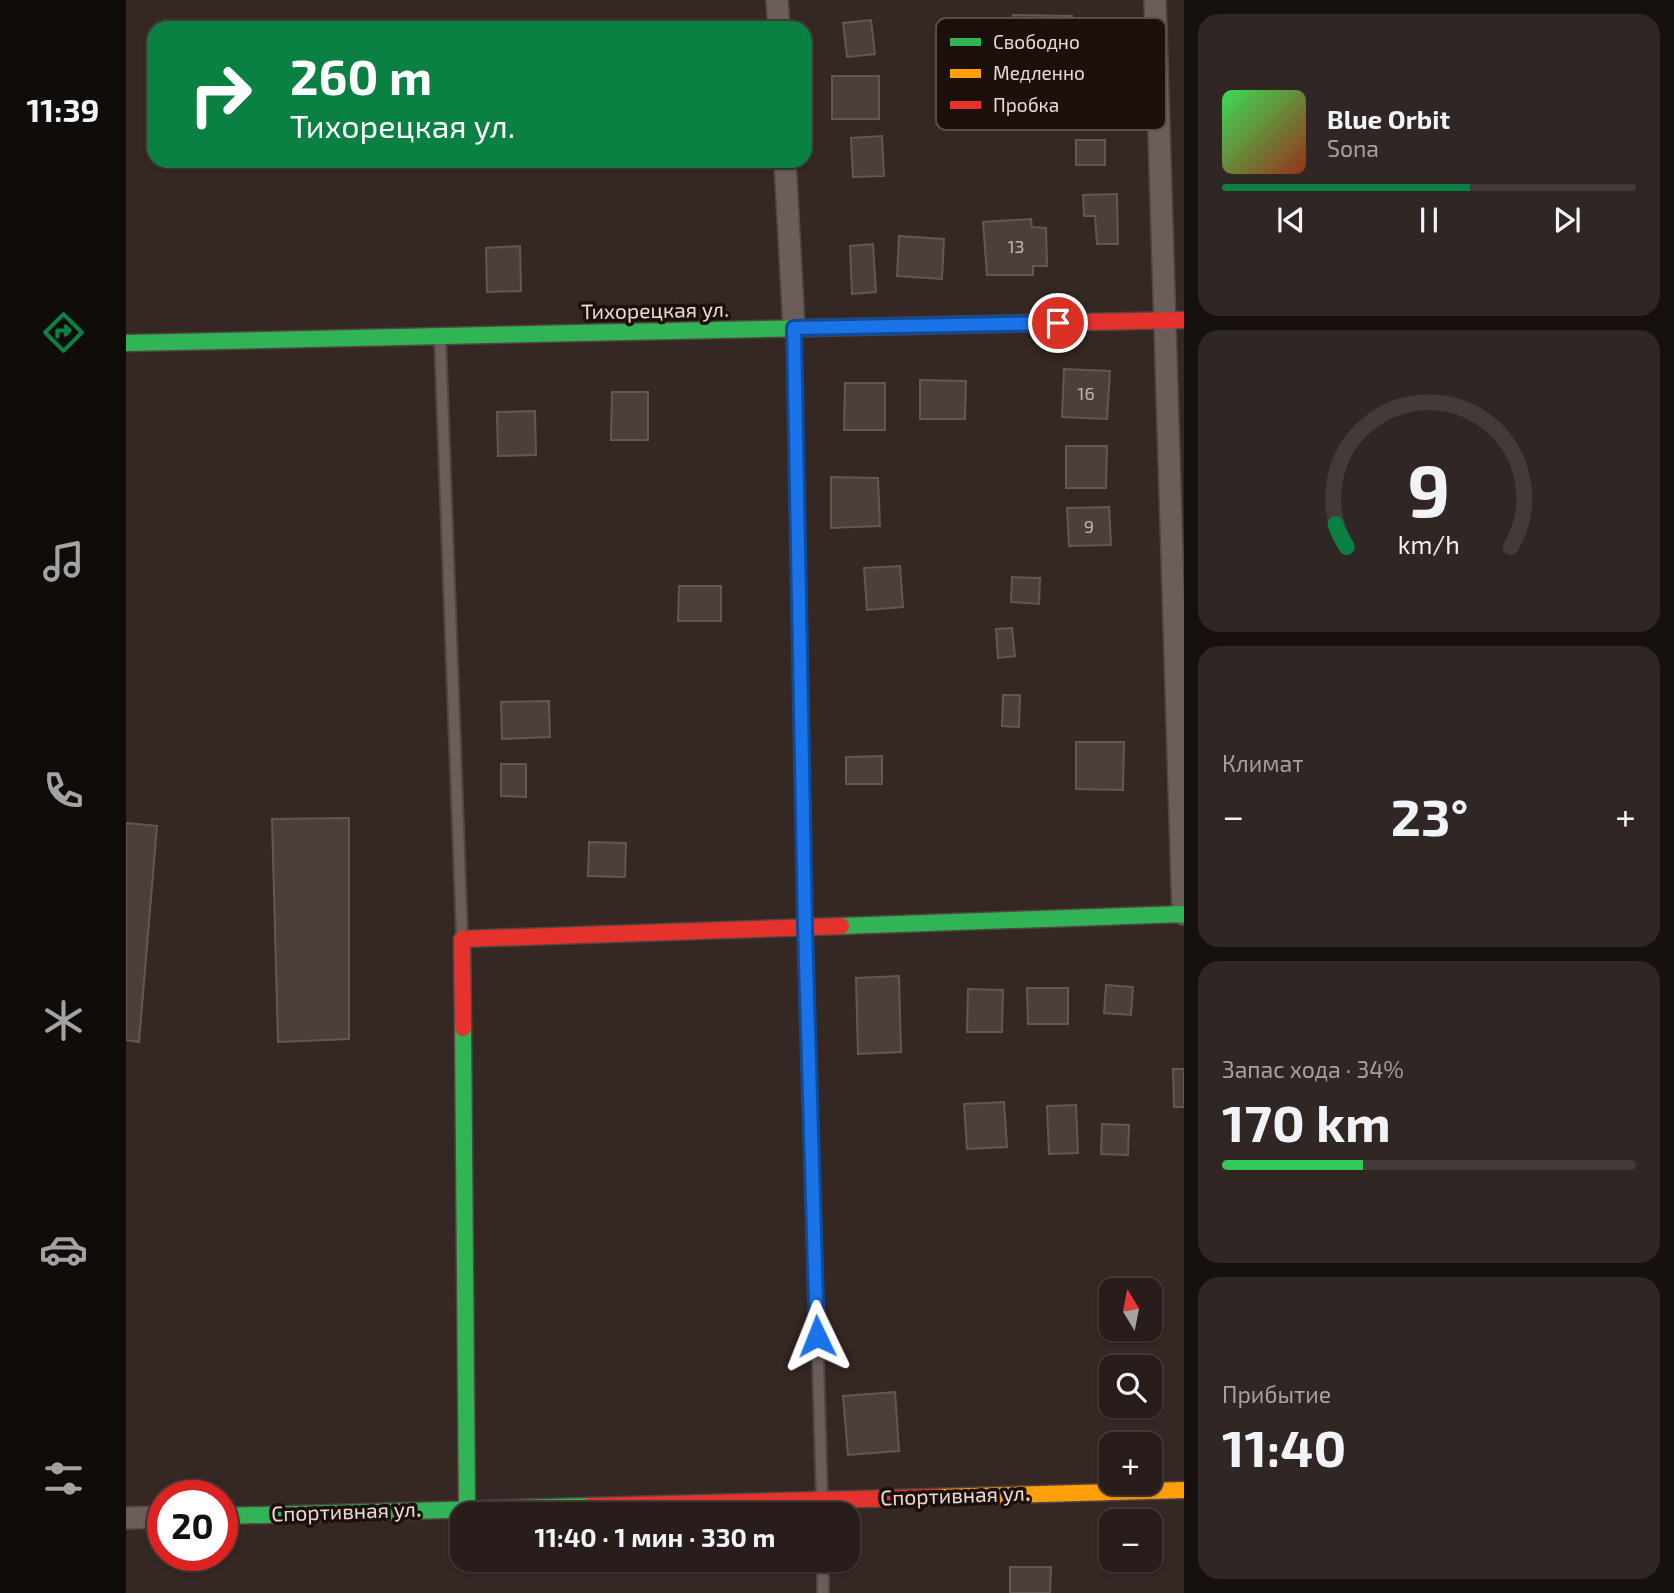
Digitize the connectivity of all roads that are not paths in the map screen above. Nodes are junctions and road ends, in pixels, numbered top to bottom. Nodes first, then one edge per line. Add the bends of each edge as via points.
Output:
1 (777, 0) edge
2 (1155, 0) edge
3 (1156, 18) edge
4 (778, 21) edge
5 (1163, 130) edge
6 (785, 168) edge
7 (1174, 320) edge
8 (794, 328) junction
9 (440, 336) junction
10 (126, 343) edge
11 (1183, 914) edge
12 (805, 927) junction
13 (462, 939) junction
14 (1184, 1490) edge
15 (467, 1502) edge
16 (822, 1502) edge
17 (860, 1505) edge
18 (450, 1509) edge
19 (238, 1516) edge
20 (147, 1517) edge
21 (126, 1518) edge
22 (823, 1572) edge
23 (823, 1593) edge

1 - 4 street
2 - 3 street
5 - 7 street
6 - 8 street
7 - 8 street, Тихорецкая ул.
7 - 11 street
8 - 9 street, Тихорецкая ул.
8 - 12 lane
9 - 10 street, Тихорецкая ул.
9 - 13 lane
11 - 12 street
12 - 13 street
12 - 16 lane
13 - 15 street
14 - 17 street, Спортивная ул.
18 - 19 street, Спортивная ул.
20 - 21 street
22 - 23 lane

